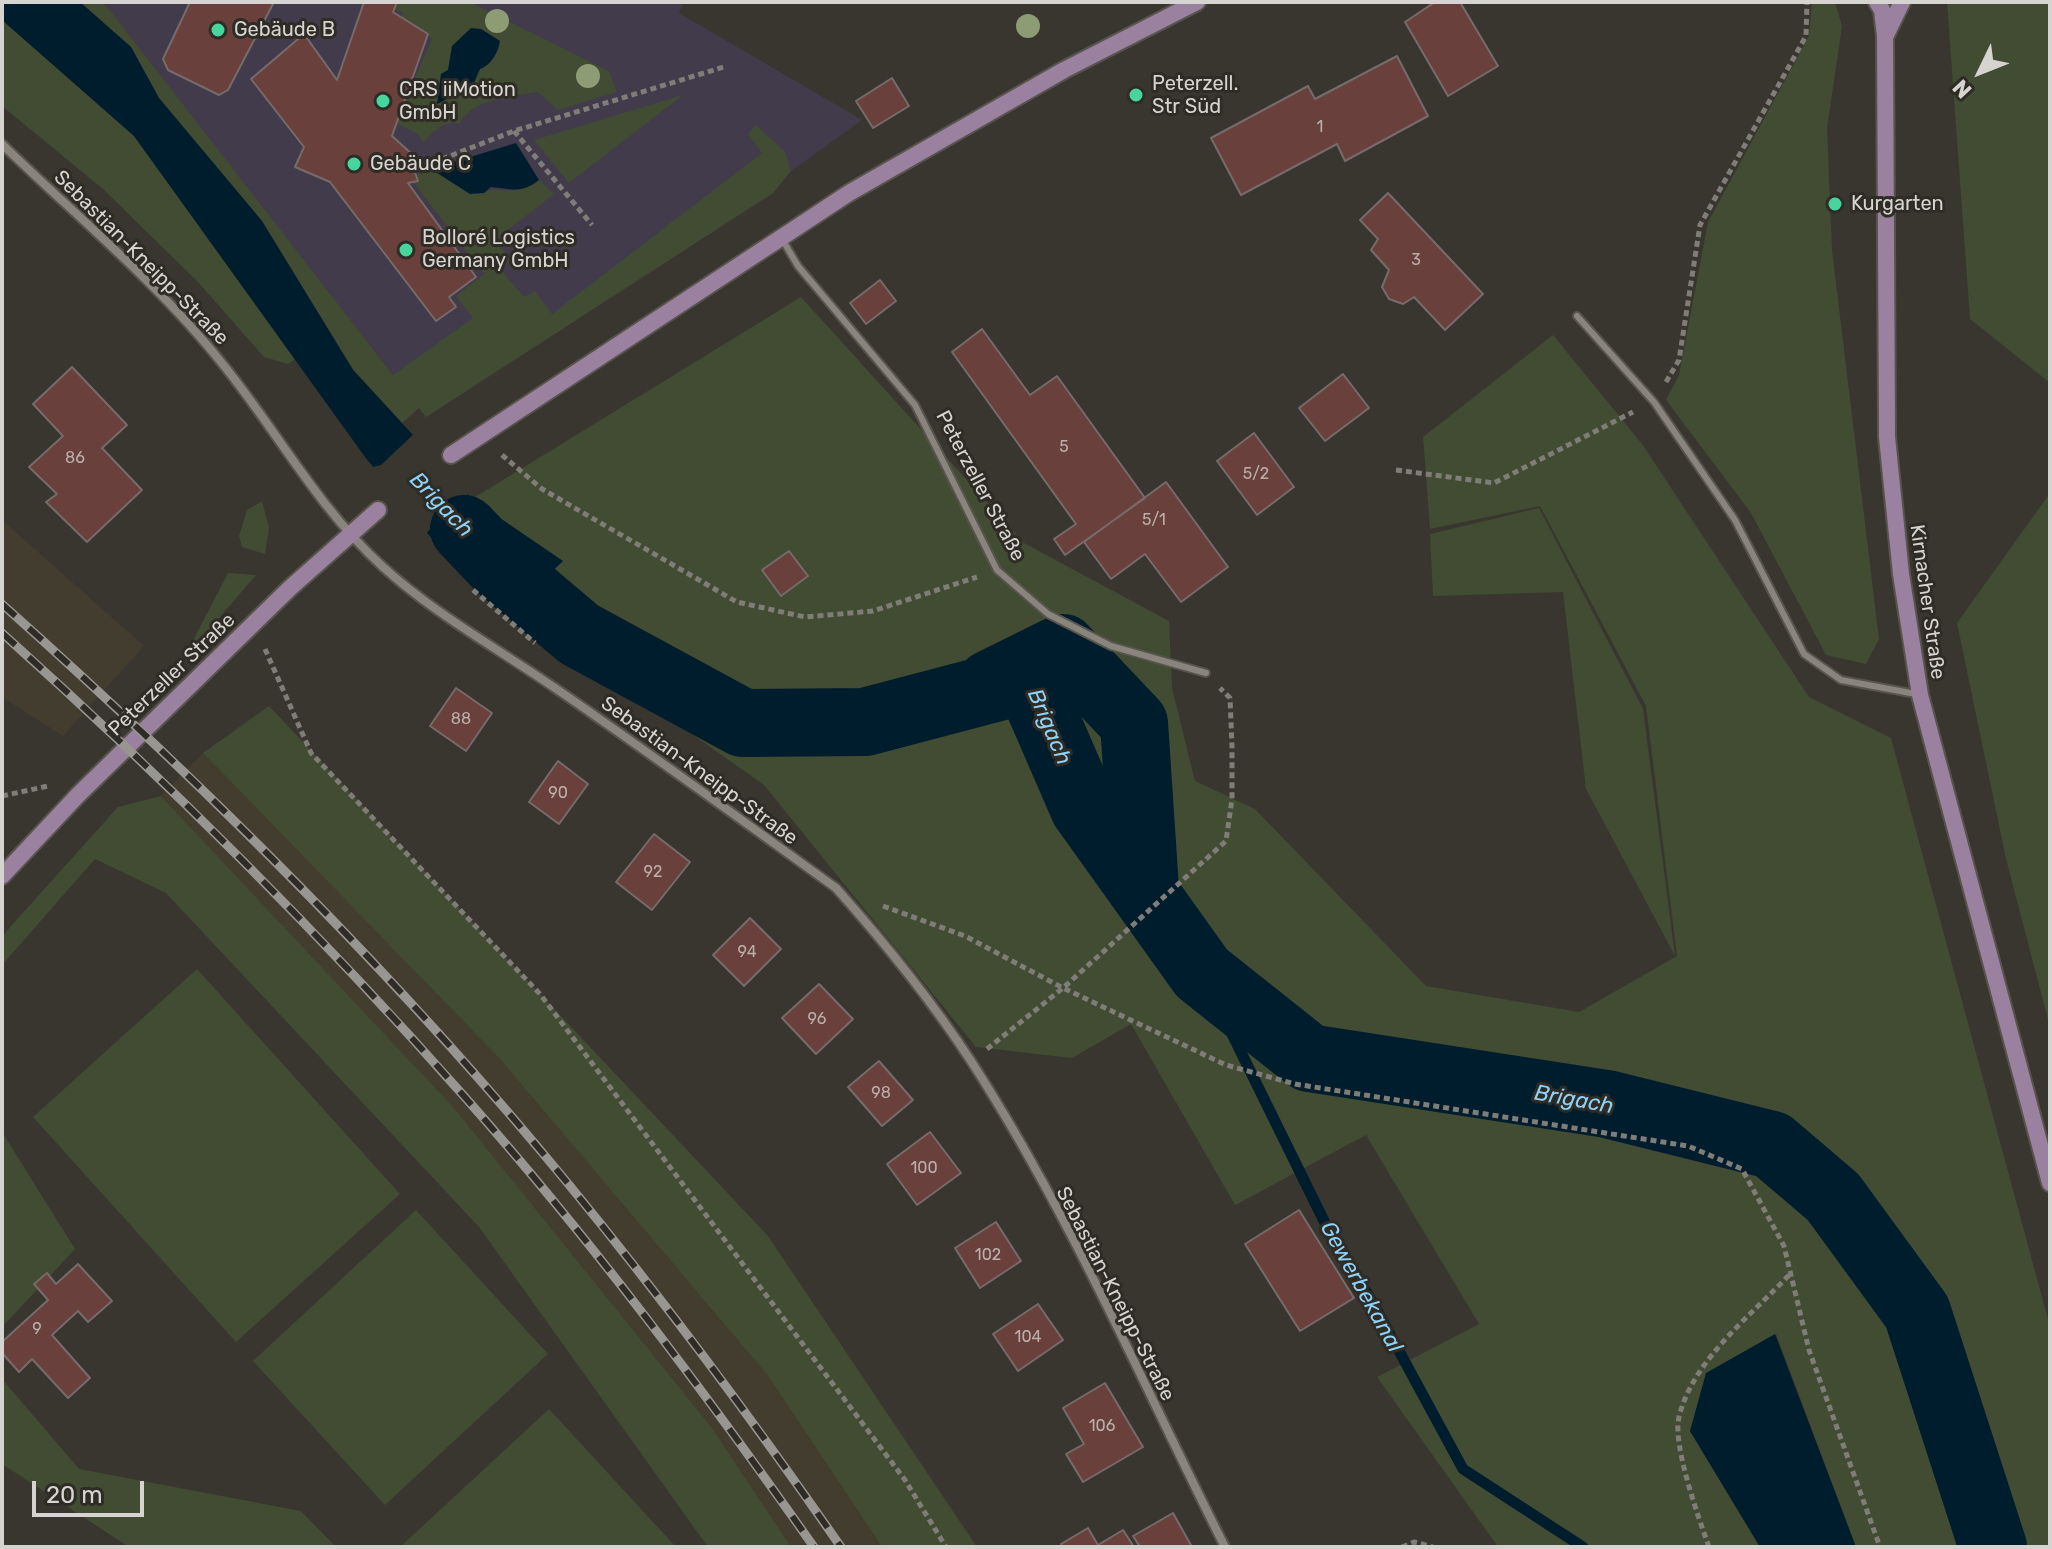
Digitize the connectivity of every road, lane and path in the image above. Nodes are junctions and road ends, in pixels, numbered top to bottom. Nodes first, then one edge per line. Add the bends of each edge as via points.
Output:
1 (1197, 2) edge
2 (1807, 2) edge
3 (1902, 2) edge
4 (1882, 5) edge
5 (1885, 36) junction
6 (727, 66) dead end
7 (514, 131) junction
8 (2, 144) edge
9 (414, 170) dead end
10 (592, 225) dead end
11 (780, 236) junction
12 (1577, 316) dead end
13 (1654, 402) junction
14 (451, 455) dead end
15 (502, 455) dead end
16 (1396, 470) dead end
17 (378, 510) dead end
18 (350, 533) junction
19 (997, 570) junction
20 (264, 648) dead end
21 (1206, 673) joint
22 (1920, 695) junction
23 (61, 783) dead end
24 (2, 796) edge
25 (2, 876) edge
26 (879, 904) dead end
27 (1063, 988) junction
28 (971, 1062) junction
29 (2050, 1183) edge
30 (1792, 1273) junction
31 (946, 1547) edge
32 (1225, 1547) edge
33 (1402, 1547) edge
34 (1433, 1547) edge
35 (1709, 1547) edge
36 (1880, 1547) edge

1 - 11 main road via 1064,70
2 - 13 path via 1806,36 1700,225 1679,360
3 - 5 main road
4 - 5 main road, Kirnacher Straße
5 - 22 main road, Kirnacher Straße via 1887,437
6 - 7 path
7 - 9 path
7 - 10 path
8 - 18 street, Sebastian-Kneipp-Straße via 219,359 267,421 293,466
11 - 14 main road
11 - 19 lane, Peterzeller Straße via 798,266 915,405
12 - 13 lane
13 - 16 path via 1494,483
13 - 22 lane via 1735,520 1804,654 1841,680
15 - 19 path via 542,489 737,602 805,617 873,611
17 - 18 main road, Peterzeller Straße
18 - 25 main road, Peterzeller Straße via 78,795
18 - 28 street, Sebastian-Kneipp-Straße via 422,600 624,735 836,888 928,1000
19 - 21 lane, Peterzeller Straße via 1048,614 1111,646
20 - 31 path via 311,753 540,994 905,1480
21 - 27 path via 1230,698 1232,799 1226,841
22 - 29 main road, Kirnacher Straße
23 - 24 path
26 - 27 path via 965,936
27 - 28 path
27 - 30 path via 1226,1065 1295,1084 1688,1146 1742,1169 1784,1246
28 - 32 street, Sebastian-Kneipp-Straße via 1081,1258
30 - 35 path via 1701,1367 1678,1418 1689,1494
30 - 36 path via 1809,1350
33 - 34 path via 1414,1542

